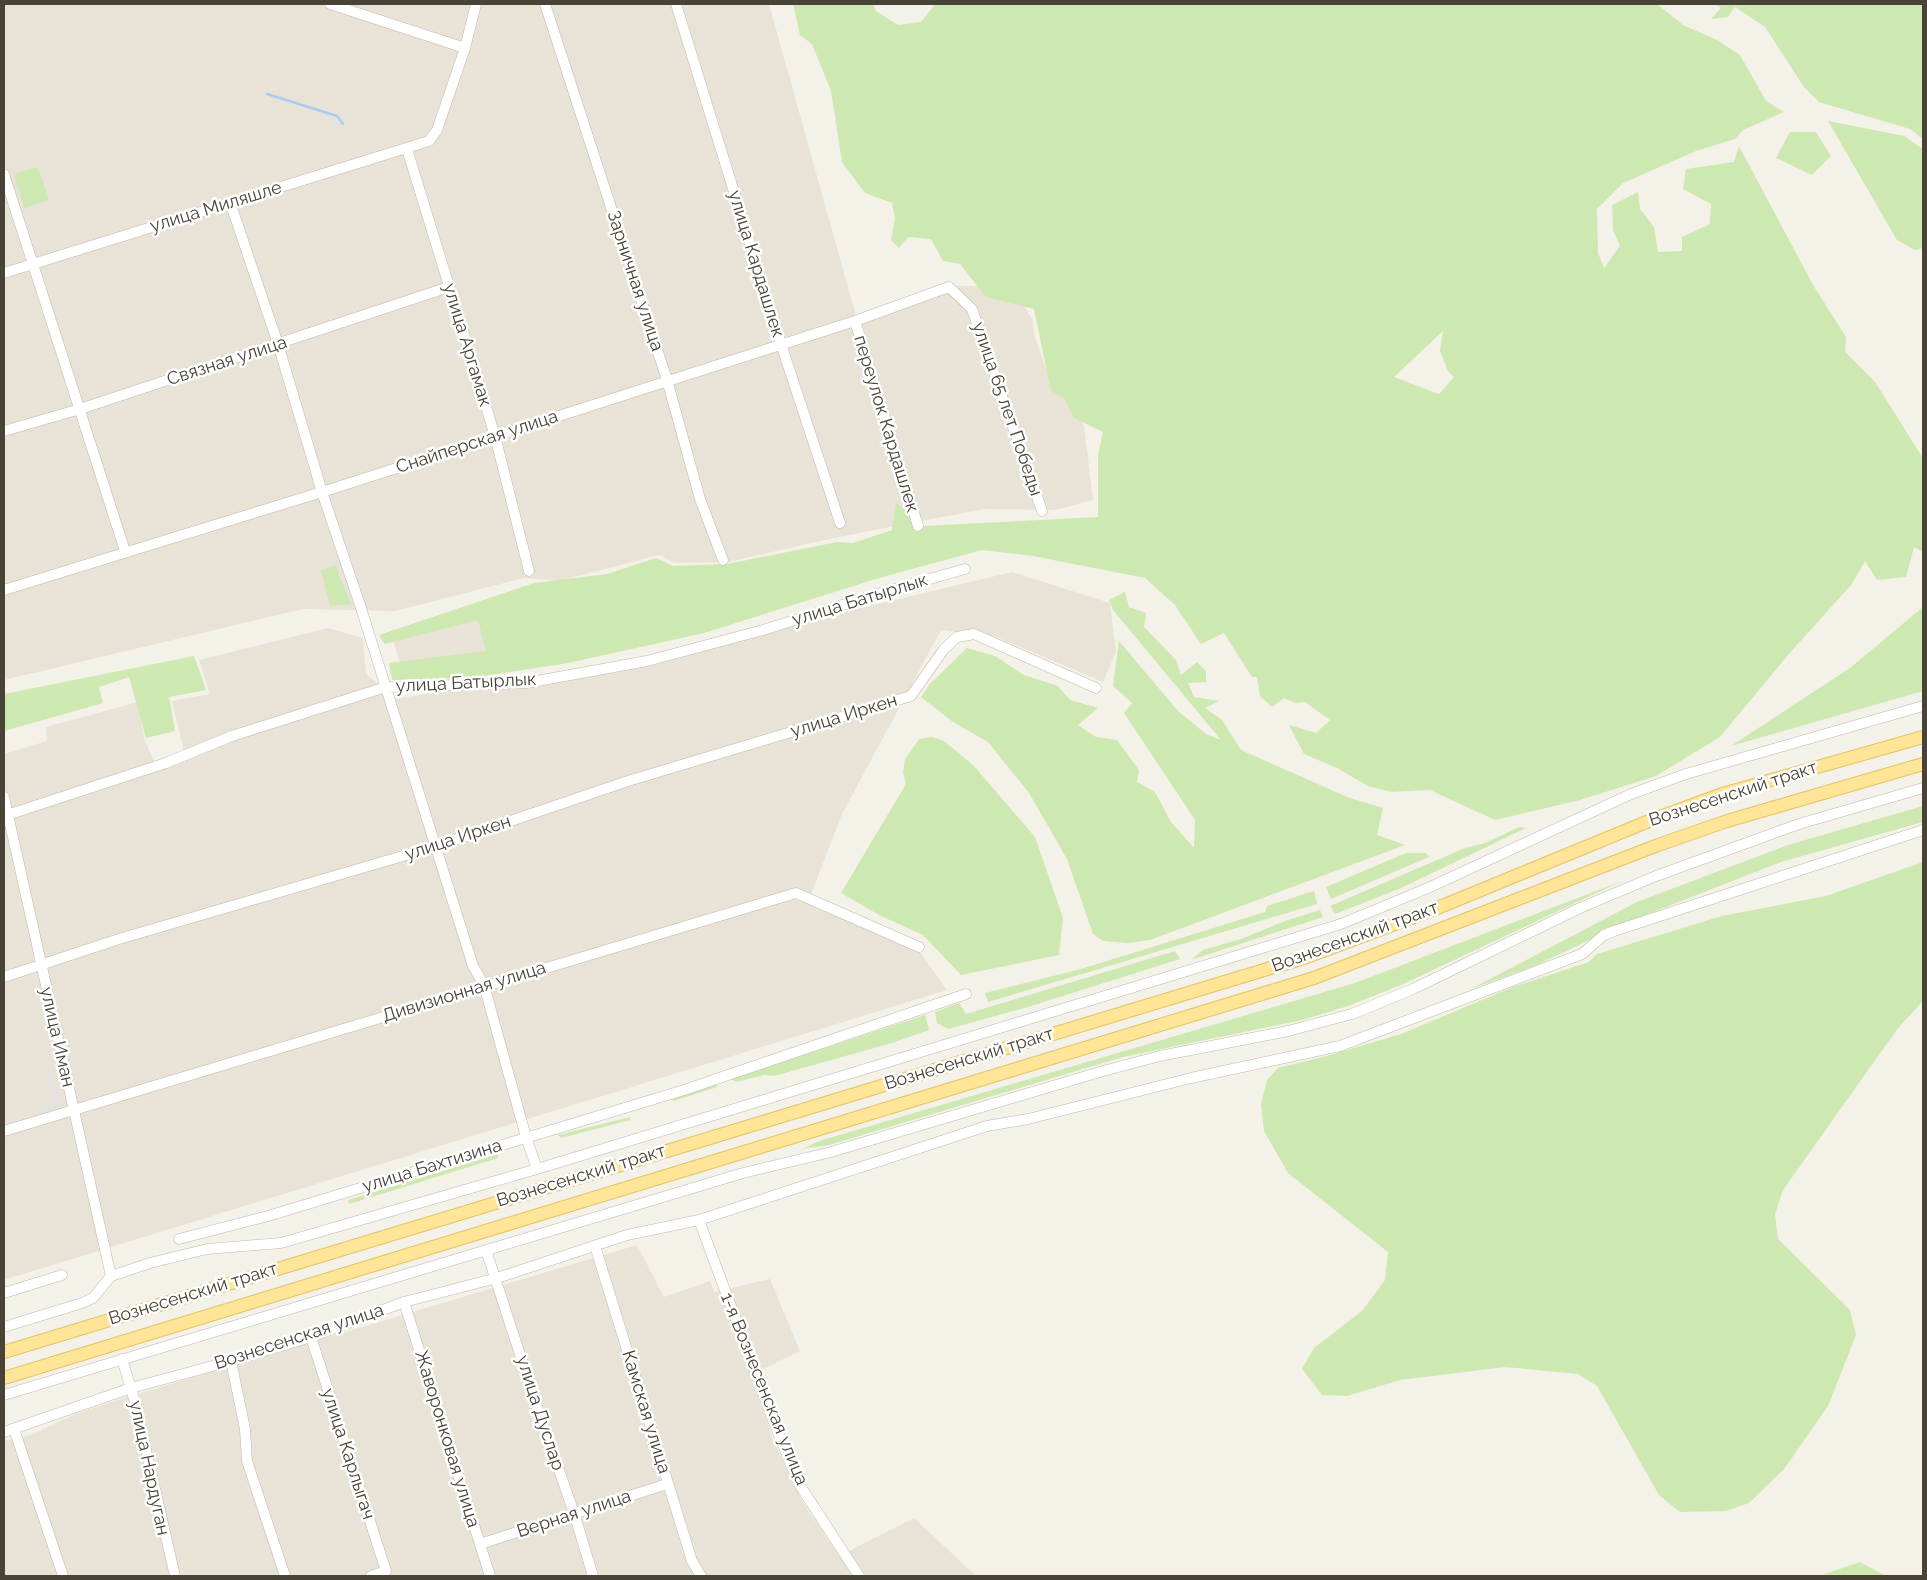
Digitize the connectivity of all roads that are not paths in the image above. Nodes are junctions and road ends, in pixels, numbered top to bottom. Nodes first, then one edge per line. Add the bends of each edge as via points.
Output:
1 (330, 4) edge
2 (476, 4) edge
3 (545, 4) edge
4 (676, 4) edge
5 (465, 48) junction
6 (407, 149) junction
7 (4, 174) edge
8 (230, 202) junction
9 (33, 264) junction
10 (4, 273) edge
11 (449, 287) junction
12 (948, 288) joint
13 (855, 321) junction
14 (278, 344) junction
15 (781, 344) junction
16 (667, 380) junction
17 (80, 409) junction
18 (4, 431) edge
19 (495, 436) junction
20 (322, 492) junction
21 (1042, 511) dead end
22 (840, 523) dead end
23 (918, 526) dead end
24 (125, 551) junction
25 (723, 560) dead end
26 (965, 569) dead end
27 (529, 571) dead end
28 (4, 590) edge
29 (386, 687) junction
30 (1096, 688) dead end
31 (1923, 706) edge
32 (1923, 737) edge
33 (1923, 764) edge
34 (1923, 788) edge
35 (4, 797) edge
36 (6, 815) edge
37 (1923, 830) edge
38 (437, 846) junction
39 (919, 947) dead end
40 (41, 965) junction
41 (4, 977) edge
42 (484, 985) junction
43 (966, 994) dead end
44 (73, 1109) junction
45 (4, 1130) edge
46 (526, 1137) junction
47 (537, 1169) junction
48 (699, 1220) junction
49 (179, 1239) dead end
50 (595, 1246) junction
51 (486, 1250) junction
52 (62, 1274) dead end
53 (111, 1276) junction
54 (497, 1278) junction
55 (4, 1293) edge
56 (404, 1302) junction
57 (4, 1328) edge
58 (311, 1337) junction
59 (4, 1352) edge
60 (122, 1359) junction
61 (231, 1361) junction
62 (4, 1378) edge
63 (131, 1388) junction
64 (4, 1396) edge
65 (9, 1431) edge
66 (667, 1484) junction
67 (574, 1514) junction
68 (480, 1544) junction
69 (63, 1576) edge
70 (175, 1576) edge
71 (285, 1576) edge
72 (371, 1576) edge
73 (490, 1576) edge
74 (593, 1576) edge
75 (701, 1576) edge
76 (859, 1576) edge

1 - 5 street
2 - 5 street
3 - 16 street, Зарничная улица
4 - 15 street, улица Кардашлек
5 - 6 street, улица Миляшле via 437,130 429,141
6 - 8 street, улица Миляшле
6 - 11 street, улица Аргамак
7 - 9 street
8 - 9 street, улица Миляшле
8 - 14 street
9 - 10 street, улица Миляшле
9 - 17 street
11 - 14 street, Связная улица
11 - 19 street, улица Аргамак
12 - 13 street, Снайперская улица
12 - 21 street, улица 65 лет Победы via 972,309
13 - 15 street, Снайперская улица
13 - 23 street, переулок Кардашлек
14 - 17 street, Связная улица
14 - 20 street
15 - 16 street, Снайперская улица
15 - 22 street, улица Кардашлек
16 - 19 street, Снайперская улица
16 - 25 street, Зарничная улица via 698,490
17 - 18 street, Связная улица
17 - 24 street
19 - 20 street, Снайперская улица
19 - 27 street, улица Аргамак
20 - 24 street, Снайперская улица
20 - 29 street
24 - 28 street, Снайперская улица
26 - 29 street, улица Батырлык via 647,662 526,683
29 - 36 street, улица Батырлык via 247,731 166,764
29 - 38 street
30 - 38 street, улица Иркен via 974,634 958,637 944,649 911,696 628,781
31 - 47 street via 1696,771 1631,794 1428,888 1341,924
32 - 59 main road, Вознесенский тракт via 1711,798 1430,911 1307,956
33 - 62 main road, Вознесенский тракт via 1658,844 1314,978
34 - 51 street via 1799,824 1656,876 1352,1014 1103,1071
35 - 36 street, улица Иман
36 - 40 street, улица Иман
37 - 48 street, Вознесенская улица via 1614,931 1604,935 1582,954 1340,1046 987,1126
38 - 40 street, улица Иркен
38 - 42 street via 473,966
39 - 42 street, Дивизионная улица via 796,893
40 - 41 street, улица Иркен
40 - 44 street, улица Иман
42 - 44 street, Дивизионная улица
42 - 46 street
43 - 46 street, улица Бахтизина via 684,1090
44 - 45 street, Дивизионная улица
44 - 53 street, улица Иман
46 - 47 street
46 - 49 street, улица Бахтизина via 268,1216
47 - 53 street via 281,1243 207,1249
48 - 50 street, Вознесенская улица via 627,1235
48 - 76 street, 1-я Вознесенская улица via 799,1484
50 - 54 street, Вознесенская улица
50 - 66 street, Камская улица
51 - 54 street, улица Дуслар
51 - 60 street
52 - 55 street
53 - 57 street via 93,1298
54 - 56 street, Вознесенская улица
54 - 67 street, улица Дуслар
56 - 58 street, Вознесенская улица
56 - 68 street, Жаворонковая улица
58 - 61 street, Вознесенская улица
58 - 72 street, улица Карлыгач via 386,1571
60 - 63 street, улица Нардуган
60 - 64 street
61 - 63 street, Вознесенская улица
61 - 71 street via 245,1429 247,1461
63 - 65 street, Вознесенская улица
63 - 70 street, улица Нардуган
65 - 69 street
66 - 67 street, Верная улица
66 - 75 street, Камская улица via 692,1560
67 - 68 street, Верная улица
67 - 74 street, улица Дуслар
68 - 73 street, Жаворонковая улица

